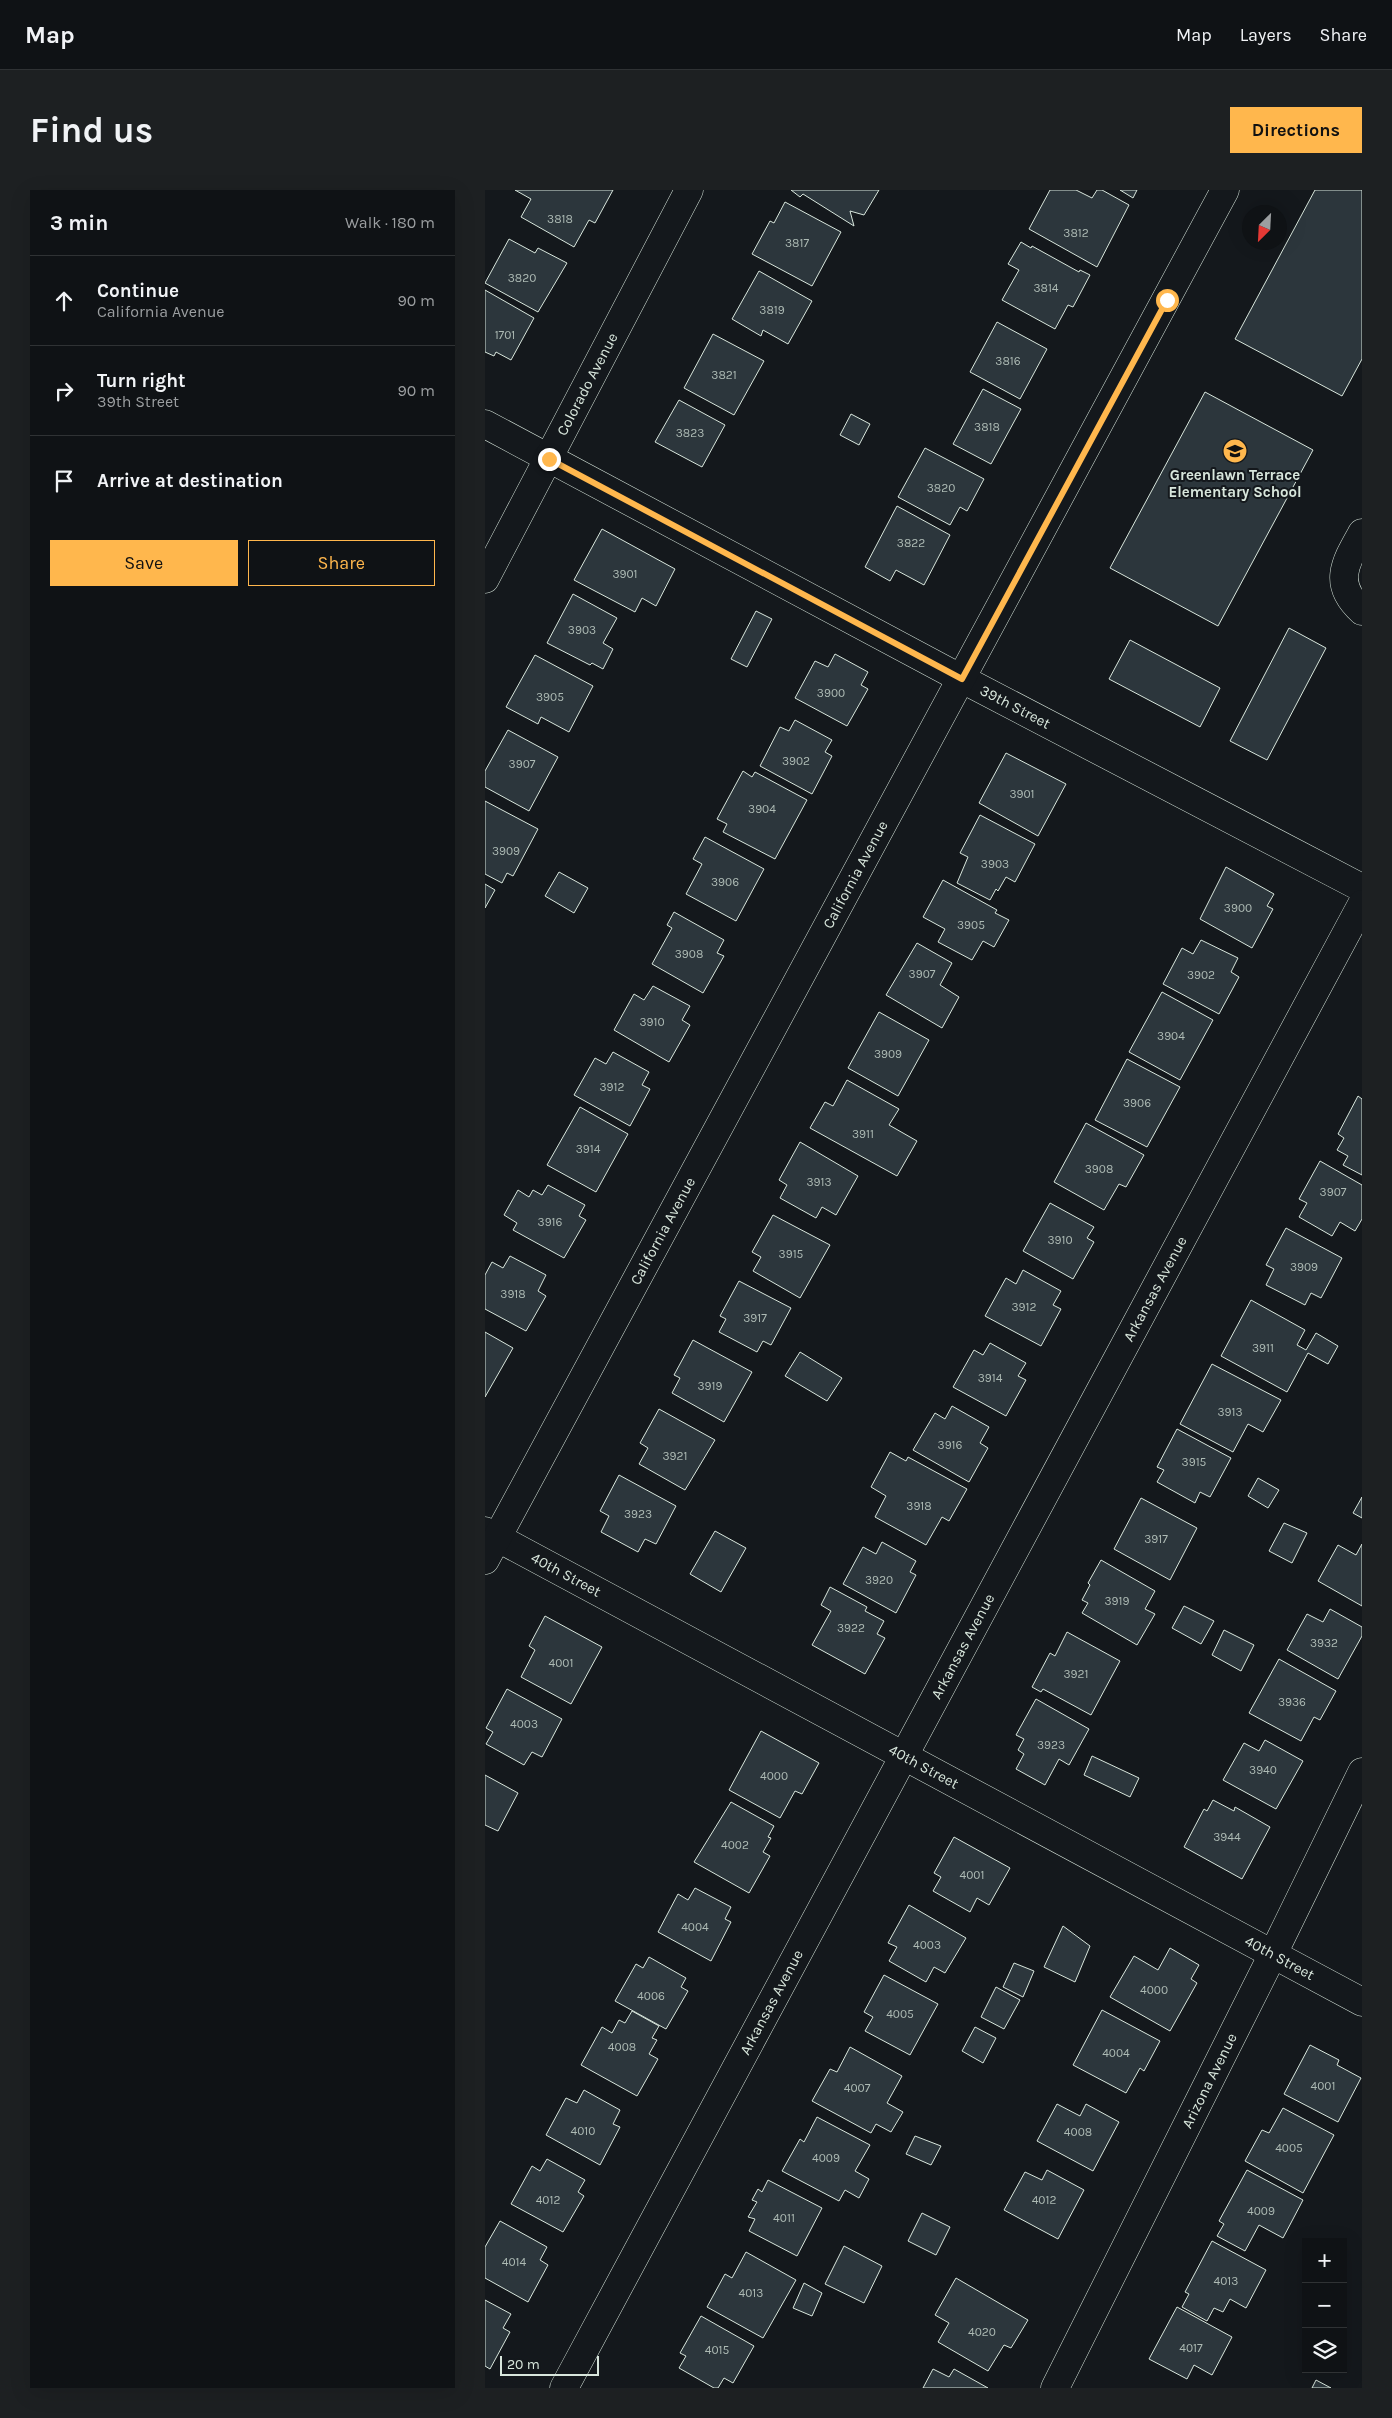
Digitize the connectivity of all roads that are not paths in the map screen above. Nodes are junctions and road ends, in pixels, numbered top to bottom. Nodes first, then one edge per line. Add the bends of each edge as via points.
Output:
1 (689, 190) edge
2 (1225, 190) edge
3 (485, 424) edge
4 (549, 459) junction
5 (1362, 532) edge
6 (485, 579) edge
7 (1362, 610) edge
8 (962, 679) junction
9 (1362, 888) edge
10 (1362, 904) edge
11 (489, 1543) edge
12 (904, 1754) junction
13 (1362, 1772) edge
14 (1273, 1954) junction
15 (1362, 2002) edge
16 (563, 2388) edge
17 (1055, 2388) edge

1 - 4 street, Colorado Avenue
2 - 8 street, California Avenue
3 - 4 street, 39th Street
4 - 6 street, Colorado Avenue
4 - 8 street, 39th Street
5 - 7 street via 1347,560 1344,588 1351,601
8 - 9 street, 39th Street
8 - 11 street, California Avenue
10 - 12 street, Arkansas Avenue
11 - 12 street, 40th Street
12 - 14 street, 40th Street
12 - 16 street, Arkansas Avenue
13 - 14 street, Arizona Avenue
14 - 15 street, 40th Street
14 - 17 street, Arizona Avenue

